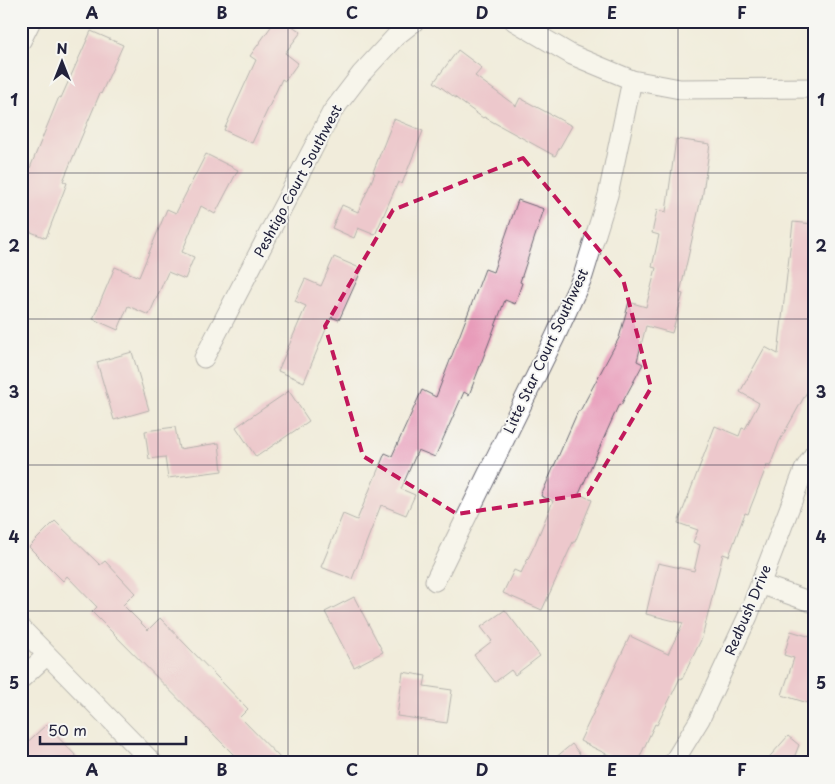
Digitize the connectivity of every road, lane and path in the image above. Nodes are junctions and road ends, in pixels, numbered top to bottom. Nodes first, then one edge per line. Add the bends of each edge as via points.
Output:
1 (32, 21) edge
2 (415, 21) edge
3 (514, 21) edge
4 (21, 41) edge
5 (632, 80) junction
6 (814, 88) edge
7 (204, 358) dead end
8 (814, 454) edge
9 (435, 581) dead end
10 (760, 584) junction
11 (814, 603) edge
12 (21, 628) edge
13 (47, 655) junction
14 (21, 679) edge
15 (153, 763) edge
16 (673, 763) edge

1 - 4 street
2 - 7 street, Peshtigo Court Southwest via 396,36 361,74 332,112
3 - 5 street via 572,55
5 - 6 street via 680,88
5 - 9 street, Litte Star Court Southwest via 608,195 584,276
8 - 10 street, Redbush Drive via 804,470
10 - 11 street
10 - 16 street, Redbush Drive via 700,719
12 - 13 street
13 - 14 street
13 - 15 street

